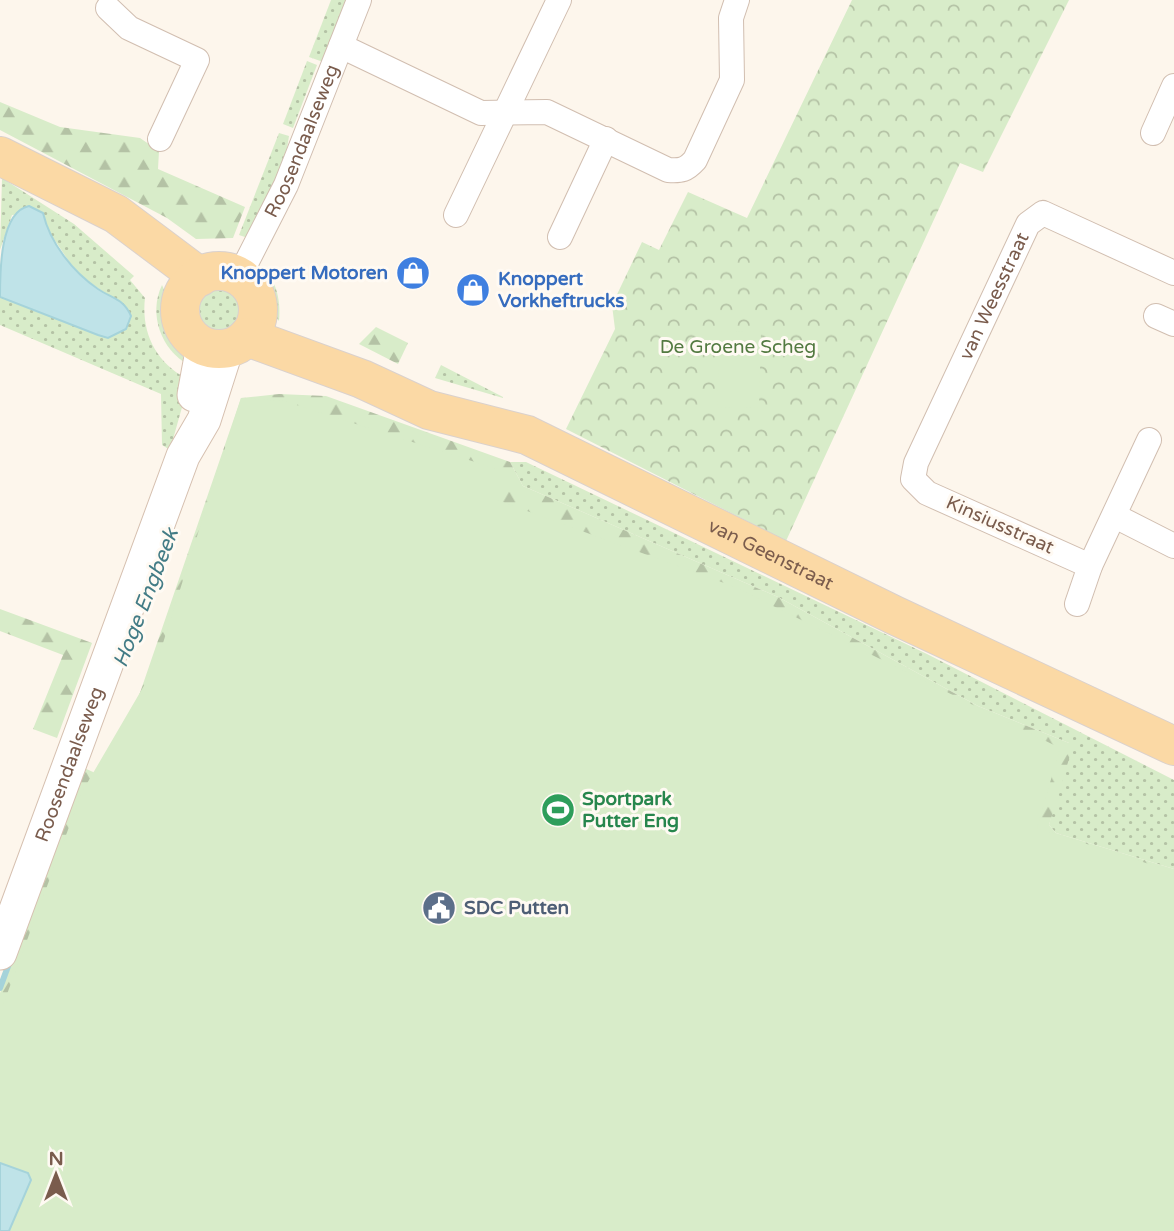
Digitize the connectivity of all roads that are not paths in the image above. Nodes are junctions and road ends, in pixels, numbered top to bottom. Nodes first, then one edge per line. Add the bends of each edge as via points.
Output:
1 (359, 0) edge
2 (559, 0) edge
3 (737, 0) edge
4 (104, 3) edge
5 (341, 46) junction
6 (1174, 86) edge
7 (504, 115) junction
8 (1153, 133) dead end
9 (160, 139) dead end
10 (606, 139) junction
11 (0, 156) edge
12 (456, 215) dead end
13 (560, 237) dead end
14 (1174, 273) edge
15 (239, 277) junction
16 (192, 285) junction
17 (234, 337) junction
18 (1149, 440) dead end
19 (913, 479) joint
20 (1115, 516) junction
21 (1174, 546) edge
22 (1090, 566) junction
23 (1077, 604) dead end
24 (1174, 747) edge
25 (0, 953) edge

1 - 5 street, Roosendaalseweg
2 - 7 street
3 - 10 street via 731,18 732,80 687,169 668,170
4 - 9 street via 129,28 197,60
5 - 7 street via 481,113
5 - 15 street, Roosendaalseweg via 286,185
6 - 8 street
7 - 10 street via 547,112
7 - 12 street
10 - 13 street
11 - 16 main road via 75,194
14 - 19 street, van Weesstraat via 1043,213 1028,224 916,463
15 - 16 main road via 218,272
15 - 17 main road via 254,294
16 - 17 main road via 180,311 191,338
17 - 24 main road, van Geenstraat via 362,379 438,413 527,435
17 - 25 street, Roosendaalseweg via 183,456
18 - 20 street
19 - 22 street, Kinsiusstraat via 928,493
20 - 21 street
20 - 22 street
22 - 23 street

